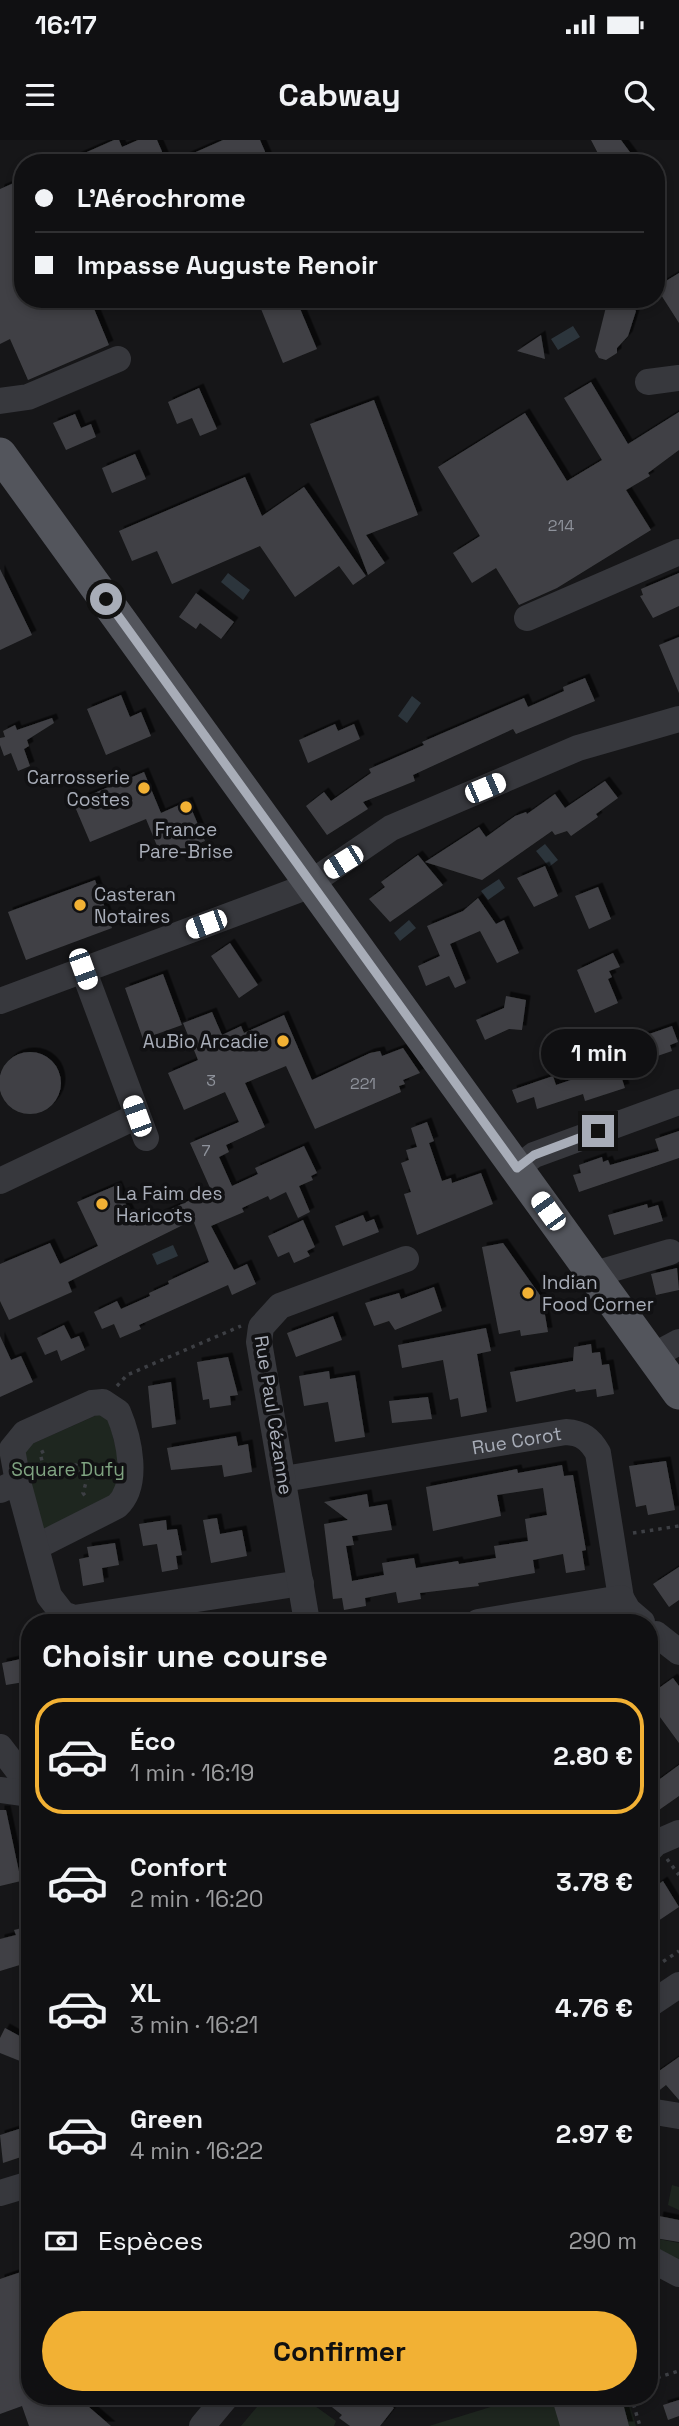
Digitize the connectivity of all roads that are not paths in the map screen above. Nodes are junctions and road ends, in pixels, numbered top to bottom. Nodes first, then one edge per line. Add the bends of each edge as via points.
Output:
1 (118, 359) dead end
2 (679, 378) edge
3 (648, 382) dead end
4 (0, 401) edge
5 (0, 454) edge
6 (679, 552) edge
7 (527, 618) dead end
8 (679, 719) edge
9 (311, 883) junction
10 (83, 969) junction
11 (0, 1001) edge
12 (679, 1102) edge
13 (517, 1168) junction
14 (0, 1181) edge
15 (670, 1252) dead end
16 (406, 1259) dead end
17 (596, 1277) junction
18 (666, 1349) edge
19 (679, 1393) edge
20 (284, 1479) junction
21 (9, 1486) edge
22 (36, 1547) junction
23 (300, 1583) junction
24 (621, 1598) junction
25 (63, 1614) edge
26 (100, 1614) edge
27 (306, 1614) edge
28 (526, 1614) edge
29 (632, 1614) edge
30 (658, 1638) edge
31 (679, 1652) edge
32 (679, 1833) edge
33 (658, 1845) edge
34 (679, 1985) edge
35 (658, 1999) edge
36 (658, 2112) edge
37 (679, 2116) edge
38 (658, 2263) edge
39 (679, 2274) edge
40 (220, 2405) edge
41 (203, 2425) edge

1 - 4 street via 28,397
2 - 3 street
5 - 9 main road
6 - 7 street
8 - 9 street via 578,748 391,828
9 - 10 street
9 - 13 main road
10 - 11 street
10 - 14 street via 141,1127
12 - 13 street via 534,1155
13 - 17 main road
15 - 17 street
16 - 20 street, Rue Paul Cézanne via 280,1306 261,1326 259,1342
17 - 18 main road
18 - 19 main road
20 - 23 street, Rue Paul Cézanne
20 - 24 street, Rue Corot via 579,1433 598,1453
21 - 22 street
21 - 22 street via 12,1449 25,1433 92,1403 103,1402 118,1412 131,1478 125,1499
22 - 25 street via 49,1596
23 - 26 street
23 - 27 street, Rue Paul Cézanne
24 - 28 street
24 - 29 street
30 - 31 street
32 - 33 street
34 - 35 street
36 - 37 street
38 - 39 street
40 - 41 street

